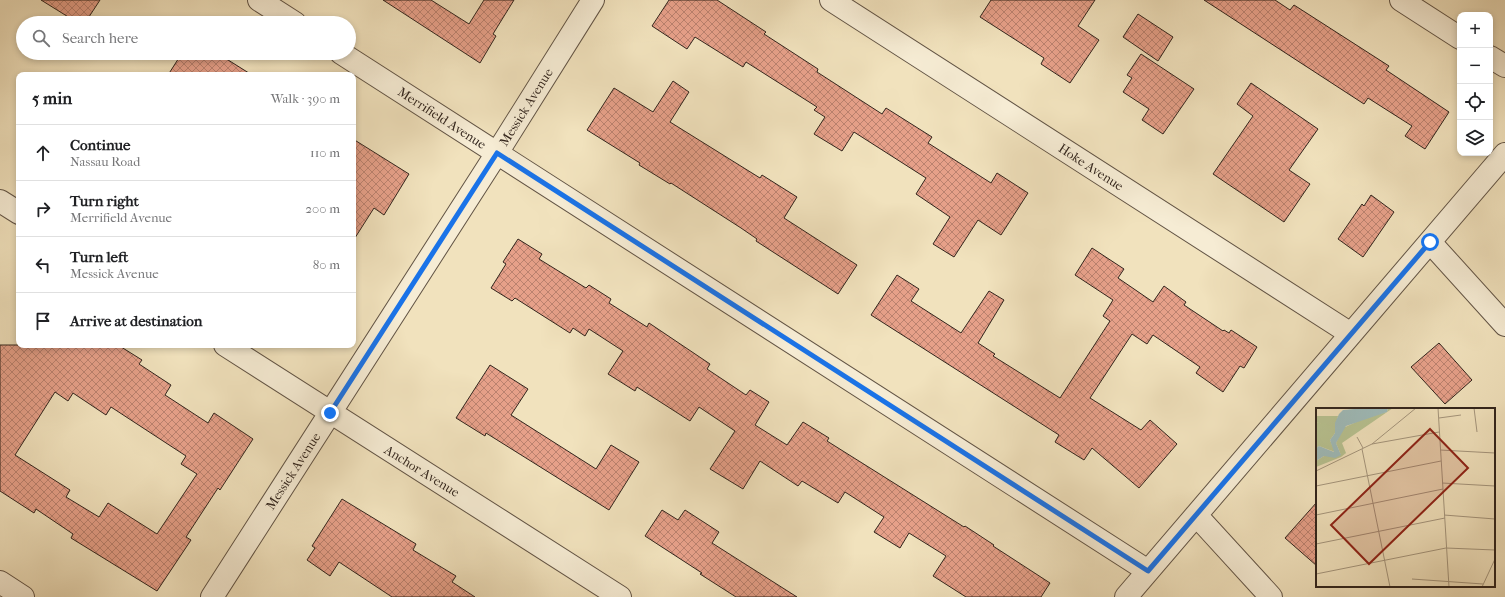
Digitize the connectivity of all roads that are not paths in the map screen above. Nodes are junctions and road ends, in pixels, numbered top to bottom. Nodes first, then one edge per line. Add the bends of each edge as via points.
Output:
1 (259, 0) edge
2 (593, 0) edge
3 (831, 0) edge
4 (1401, 0) edge
5 (284, 16) edge
6 (1457, 36) edge
7 (1493, 59) edge
8 (352, 60) edge
9 (1505, 66) edge
10 (497, 153) junction
11 (1505, 154) edge
12 (0, 201) edge
13 (16, 211) edge
14 (1430, 242) junction
15 (1505, 324) edge
16 (1351, 334) junction
17 (230, 348) edge
18 (330, 413) junction
19 (1196, 515) junction
20 (1148, 571) junction
21 (0, 582) edge
22 (23, 597) edge
23 (212, 597) edge
24 (620, 597) edge
25 (1126, 597) edge
26 (1271, 597) edge

1 - 5 street
2 - 10 street, Messick Avenue
3 - 16 street, Hoke Avenue
4 - 6 street
7 - 9 street
8 - 10 street, Merrifield Avenue
10 - 18 street, Messick Avenue
10 - 20 street, Merrifield Avenue
11 - 14 street
12 - 13 street
14 - 15 street
14 - 16 street
16 - 19 street
17 - 18 street, Anchor Avenue
18 - 23 street, Messick Avenue
18 - 24 street, Anchor Avenue
19 - 20 street
19 - 26 street
20 - 25 street
21 - 22 street

